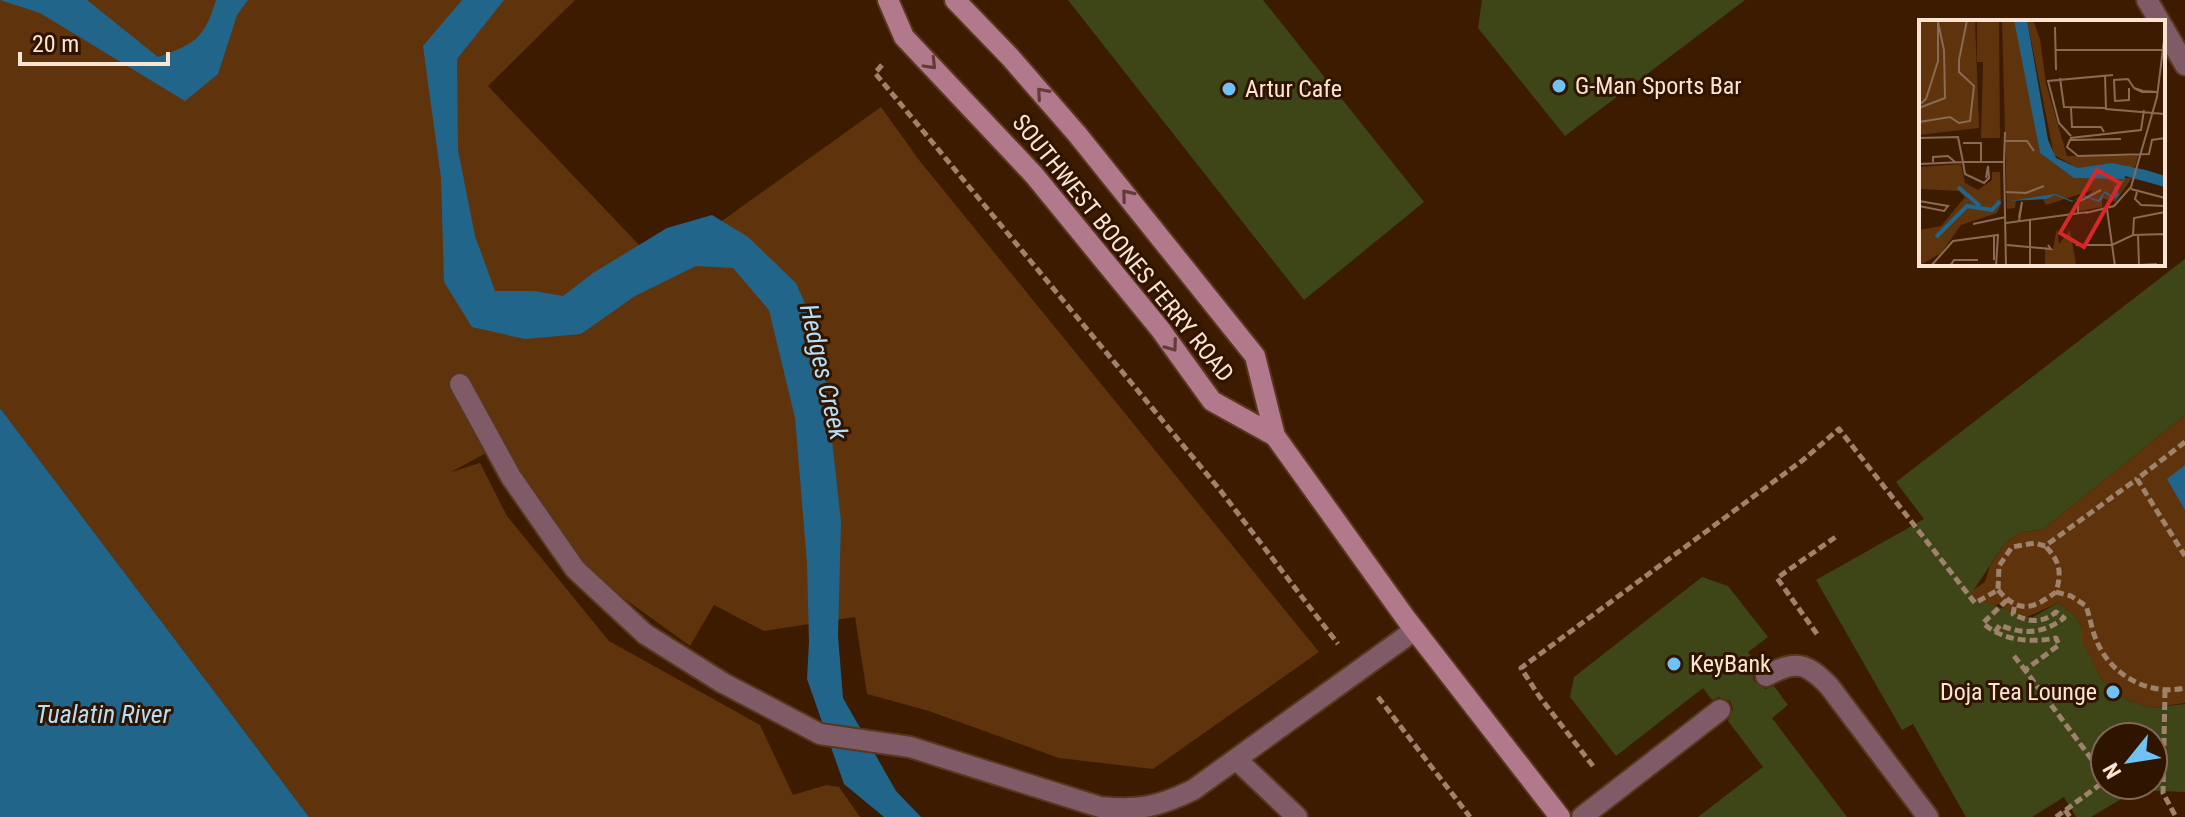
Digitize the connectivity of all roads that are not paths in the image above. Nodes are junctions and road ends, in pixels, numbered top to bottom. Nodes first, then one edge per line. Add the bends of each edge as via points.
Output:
1 (888, 0) edge
2 (955, 0) edge
3 (2147, 0) edge
4 (2159, 20) edge
5 (2165, 30) edge
6 (2185, 65) edge
7 (460, 384) dead end
8 (1275, 436) junction
9 (1415, 630) junction
10 (1766, 676) dead end
11 (1720, 710) dead end
12 (1237, 760) junction
13 (1297, 817) edge
14 (1560, 817) edge
15 (1582, 817) edge
16 (1928, 817) edge

1 -> 8 main road, SOUTHWEST BOONES FERRY ROAD via 904,37 1034,175 1212,401
8 -> 2 main road, SOUTHWEST BOONES FERRY ROAD via 1255,356 1077,134
3 - 4 street
5 - 6 street
7 - 12 street via 511,477 575,569 645,634 820,734 910,747 1100,807 1129,810 1162,805
8 - 9 main road, SOUTHWEST BOONES FERRY ROAD
9 - 12 street
9 - 14 main road, SOUTHWEST BOONES FERRY ROAD
10 - 16 street via 1786,665 1815,671
11 - 15 street
12 - 13 street

